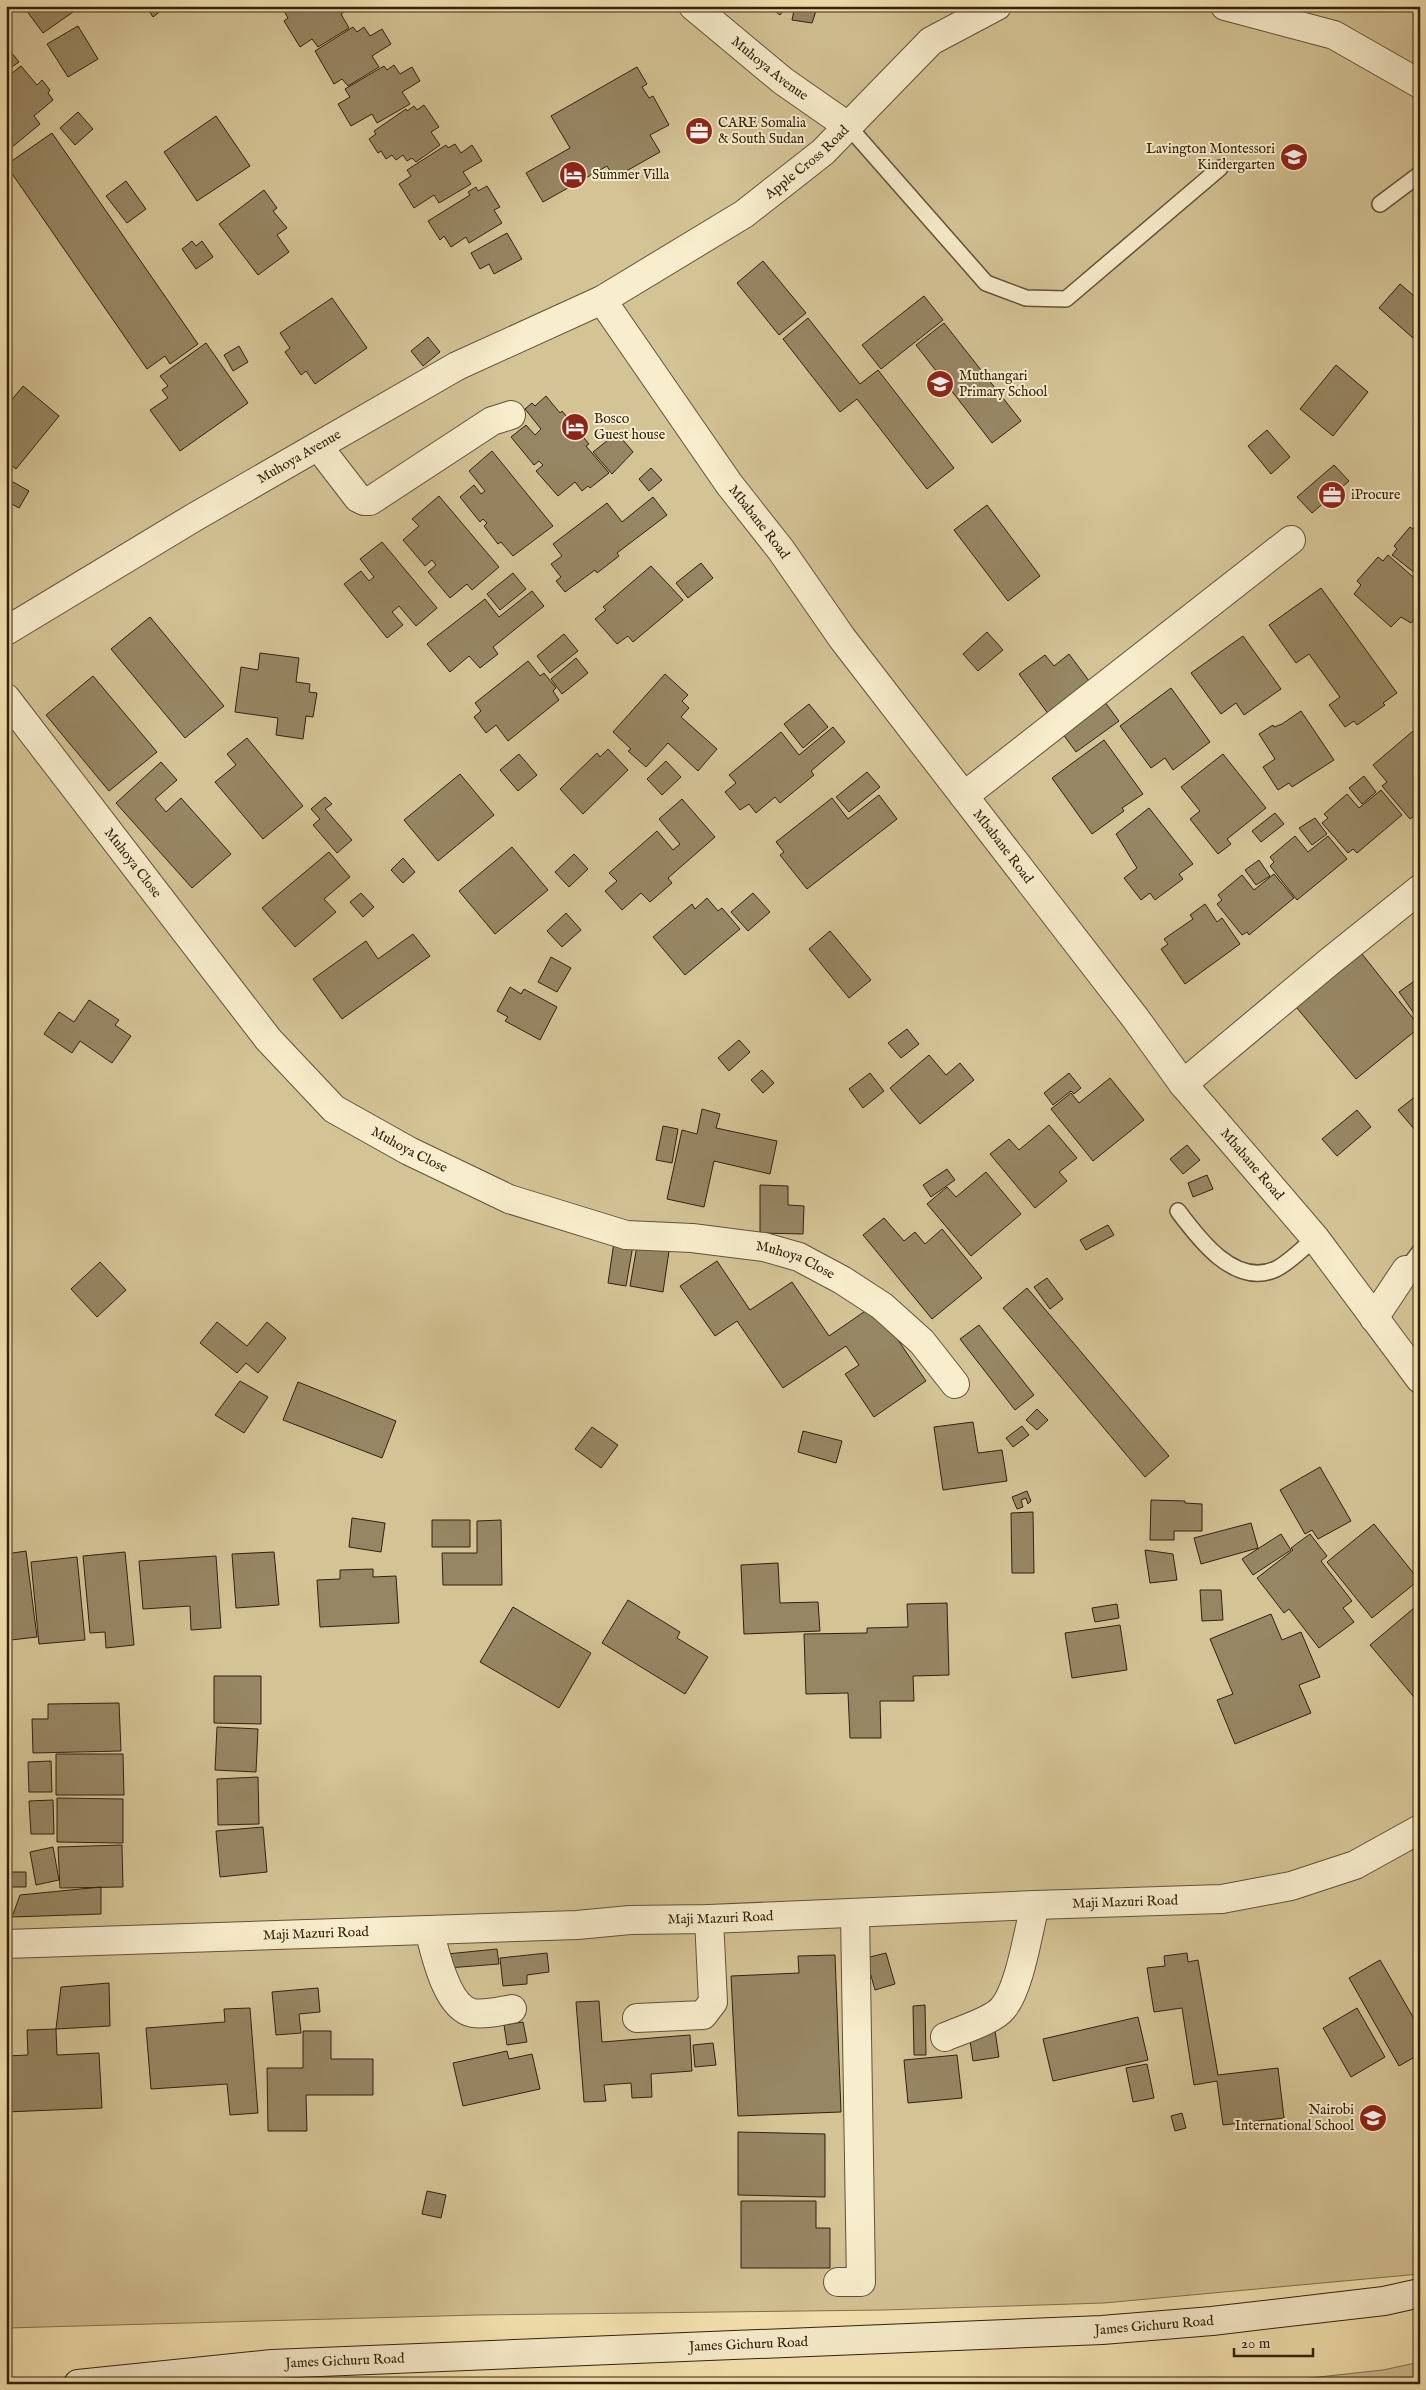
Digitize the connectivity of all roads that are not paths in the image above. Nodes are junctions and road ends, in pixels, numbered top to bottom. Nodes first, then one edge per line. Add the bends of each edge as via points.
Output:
1 (693, 6) edge
2 (997, 6) edge
3 (1225, 6) edge
4 (1420, 84) edge
5 (849, 127) junction
6 (1220, 168) dead end
7 (1420, 174) edge
8 (1380, 204) dead end
9 (602, 300) junction
10 (511, 415) dead end
11 (318, 446) junction
12 (1291, 540) dead end
13 (6, 632) edge
14 (6, 698) edge
15 (964, 796) junction
16 (1420, 889) edge
17 (1183, 1084) junction
18 (1178, 1211) dead end
19 (1315, 1238) junction
20 (1413, 1261) edge
21 (1374, 1318) junction
22 (1420, 1378) edge
23 (955, 1384) dead end
24 (1420, 1829) edge
25 (1035, 1905) junction
26 (855, 1913) junction
27 (709, 1919) junction
28 (429, 1930) junction
29 (6, 1944) edge
30 (512, 2009) dead end
31 (637, 2018) dead end
32 (944, 2037) dead end
33 (838, 2282) dead end
34 (1420, 2293) edge
35 (78, 2384) edge

1 - 5 street, Muhoya Avenue via 783,81
2 - 5 street, Apple Cross Road via 932,41
3 - 4 street via 1334,35
5 - 6 lane via 986,283 1026,298 1066,299
5 - 9 street, Apple Cross Road via 823,152 744,214
7 - 8 lane
9 - 11 street, Muhoya Avenue via 457,366
9 - 15 street, Mbabane Road via 729,484
10 - 11 street via 492,421 370,501 358,498
11 - 13 street, Muhoya Avenue
12 - 15 street
14 - 23 street, Muhoya Close via 268,1039 334,1109 409,1151 509,1199 626,1235 692,1238 764,1247 799,1257 882,1306 922,1342
15 - 17 street, Mbabane Road
16 - 17 street
17 - 19 street, Mbabane Road
18 - 19 lane via 1203,1244 1233,1266 1252,1272 1276,1269
19 - 21 street, Mbabane Road
20 - 21 street
21 - 22 street, Mbabane Road
24 - 25 street, Maji Mazuri Road via 1355,1865 1291,1886 1222,1899
25 - 26 street, Maji Mazuri Road
25 - 32 street via 1022,1960 1003,2009 987,2020
26 - 27 street, Maji Mazuri Road
26 - 33 street via 861,2282
27 - 28 street, Maji Mazuri Road
27 - 31 street via 713,2002 709,2009 703,2016
28 - 29 street, Maji Mazuri Road
28 - 30 street via 443,1979 464,2008 472,2013
34 - 35 street, James Gichuru Road via 1384,2301 1102,2330 272,2364

